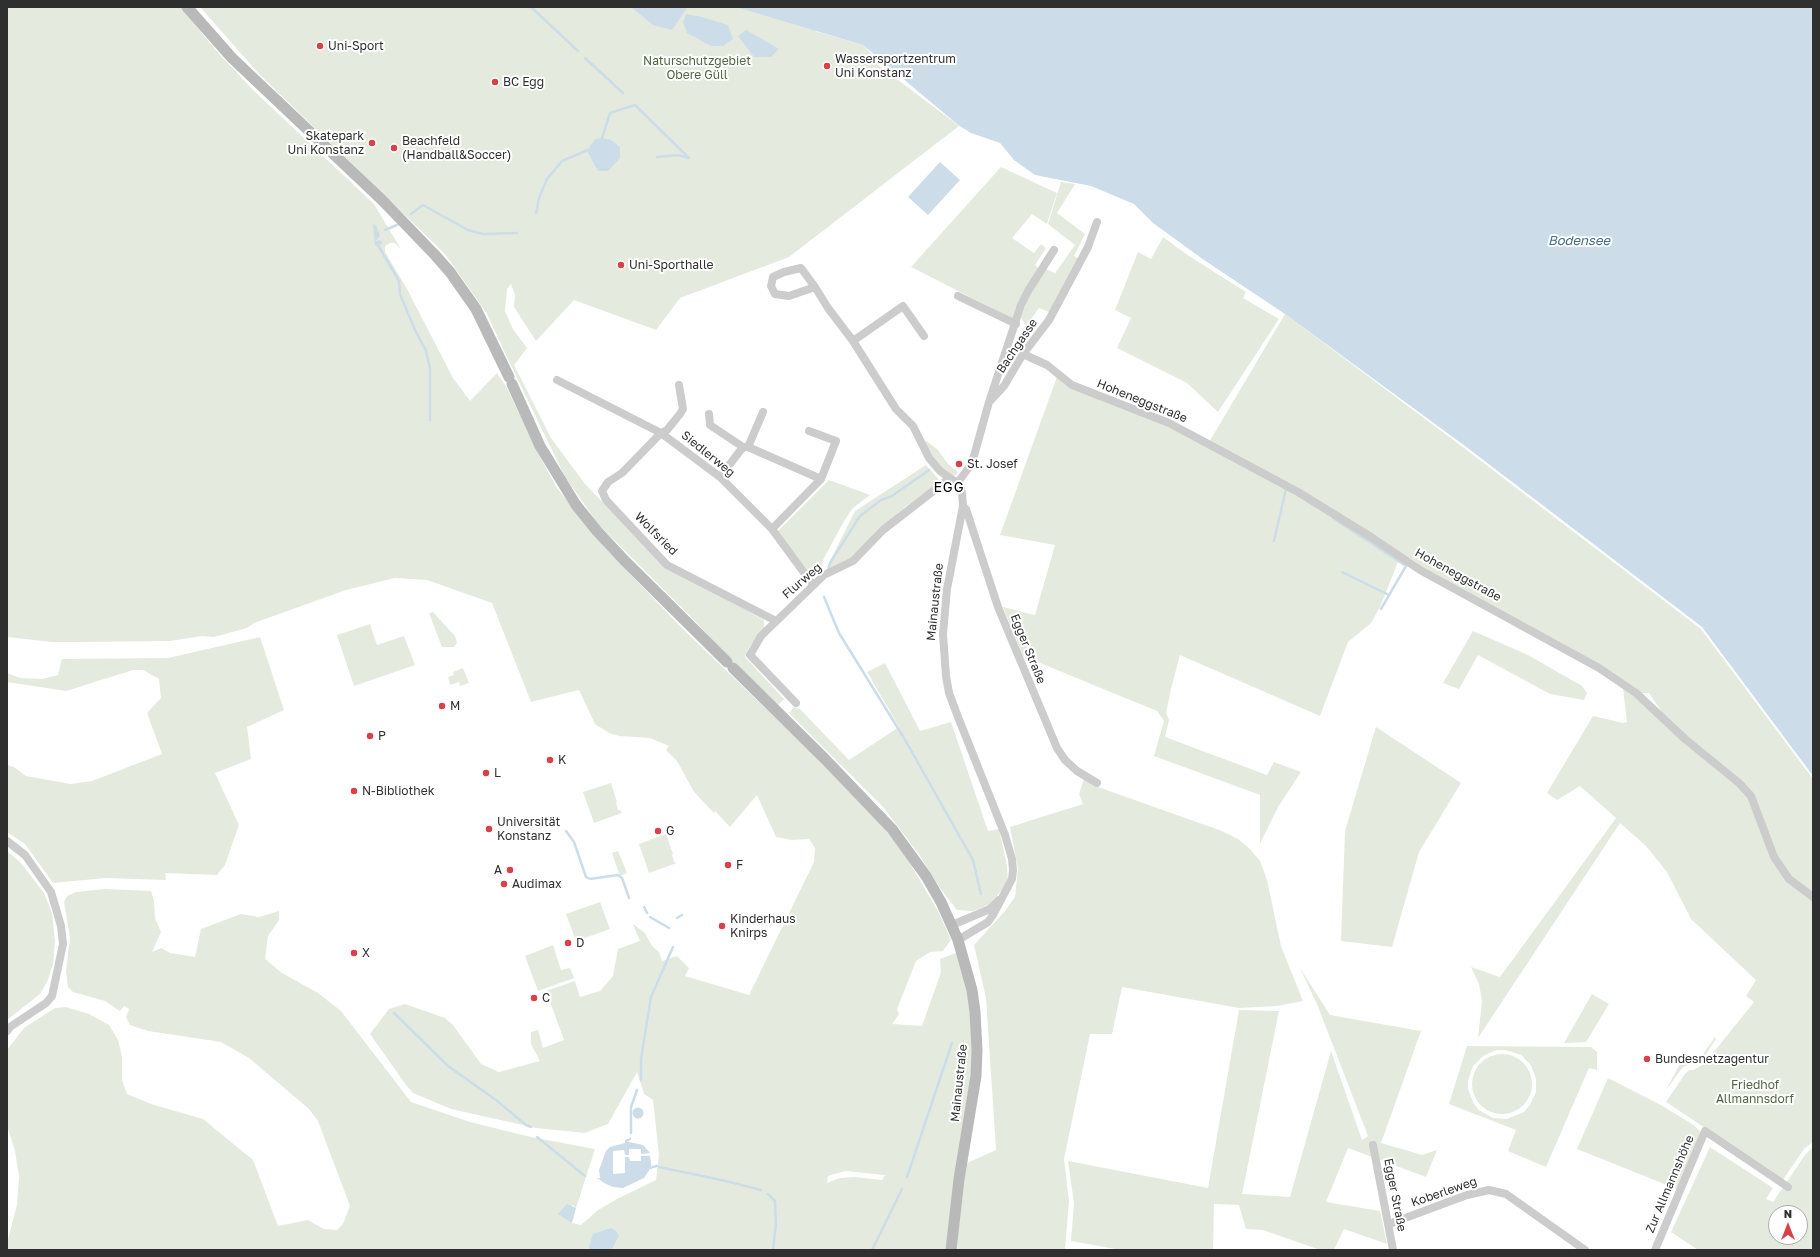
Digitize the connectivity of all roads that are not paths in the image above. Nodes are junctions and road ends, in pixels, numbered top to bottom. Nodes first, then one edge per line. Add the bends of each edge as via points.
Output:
1 (187, 7) edge
2 (1097, 222) dead end
3 (1054, 250) dead end
4 (815, 287) junction
5 (958, 296) dead end
6 (1016, 324) junction
7 (924, 336) dead end
8 (853, 341) junction
9 (1023, 354) junction
10 (557, 380) dead end
11 (679, 385) dead end
12 (989, 402) junction
13 (763, 412) dead end
14 (709, 414) dead end
15 (809, 431) dead end
16 (661, 433) junction
17 (746, 447) junction
18 (720, 477) junction
19 (950, 478) junction
20 (821, 479) junction
21 (959, 481) junction
22 (963, 506) junction
23 (772, 529) junction
24 (813, 585) junction
25 (776, 622) junction
26 (796, 703) dead end
27 (1097, 783) dead end
28 (7, 841) edge
29 (1006, 894) junction
30 (1813, 897) edge
31 (952, 925) junction
32 (958, 940) junction
33 (7, 1031) edge
34 (1373, 1145) dead end
35 (1788, 1187) dead end
36 (1389, 1224) junction
37 (950, 1250) edge
38 (1393, 1250) edge
39 (1585, 1250) edge
40 (1655, 1250) edge

1 - 31 main road via 232,58 412,229 440,261 476,309 540,446 576,505 624,560 892,829 926,876
2 - 9 street, Bachgasse via 1088,247 1062,298
3 - 6 street via 1028,291
4 - 4 street via 801,268 773,277 771,286 775,294 789,296
4 - 8 street
5 - 6 street
6 - 12 street
7 - 8 street via 903,306
8 - 19 street via 896,409 913,426 929,458
9 - 12 street, Bachgasse via 1004,386
9 - 30 street, Hoheneggstraße via 1047,365 1072,385 1169,423 1298,492 1420,570 1599,668 1636,693 1751,796 1778,862 1789,880
10 - 16 street, Siedlerweg
11 - 16 street via 683,409 667,430
12 - 21 street, Bachgasse via 972,463
13 - 17 street
14 - 17 street via 710,425
15 - 20 street via 836,441
16 - 18 street, Siedlerweg
16 - 25 street, Wolfsried via 622,473 608,482 602,491 606,500 667,564
17 - 18 street
17 - 20 street
18 - 23 street, Siedlerweg
19 - 21 street
19 - 24 street, Flurweg via 883,530 853,561 824,575
20 - 23 street
21 - 22 street, Mainaustraße
22 - 27 street, Egger Straße via 998,607 1057,748 1076,771
22 - 29 street, Mainaustraße via 948,589 943,634 946,676 949,693 1010,849 1012,879
23 - 24 street, Siedlerweg
24 - 25 street, Flurweg
25 - 26 street, Flurweg via 761,636 750,654
28 - 33 street via 25,855 51,892 61,926 63,944 52,996
29 - 31 street, Mainaustraße via 990,909
29 - 32 street, Mainaustraße via 988,922
31 - 32 main road
32 - 37 main road, Mainaustraße via 972,990 977,1050 976,1076
34 - 36 street, Egger Straße
35 - 40 street, Zur Allmannshöhe via 1705,1131
36 - 38 street, Egger Straße
36 - 39 street, Koberleweg via 1467,1195 1489,1190 1506,1194

